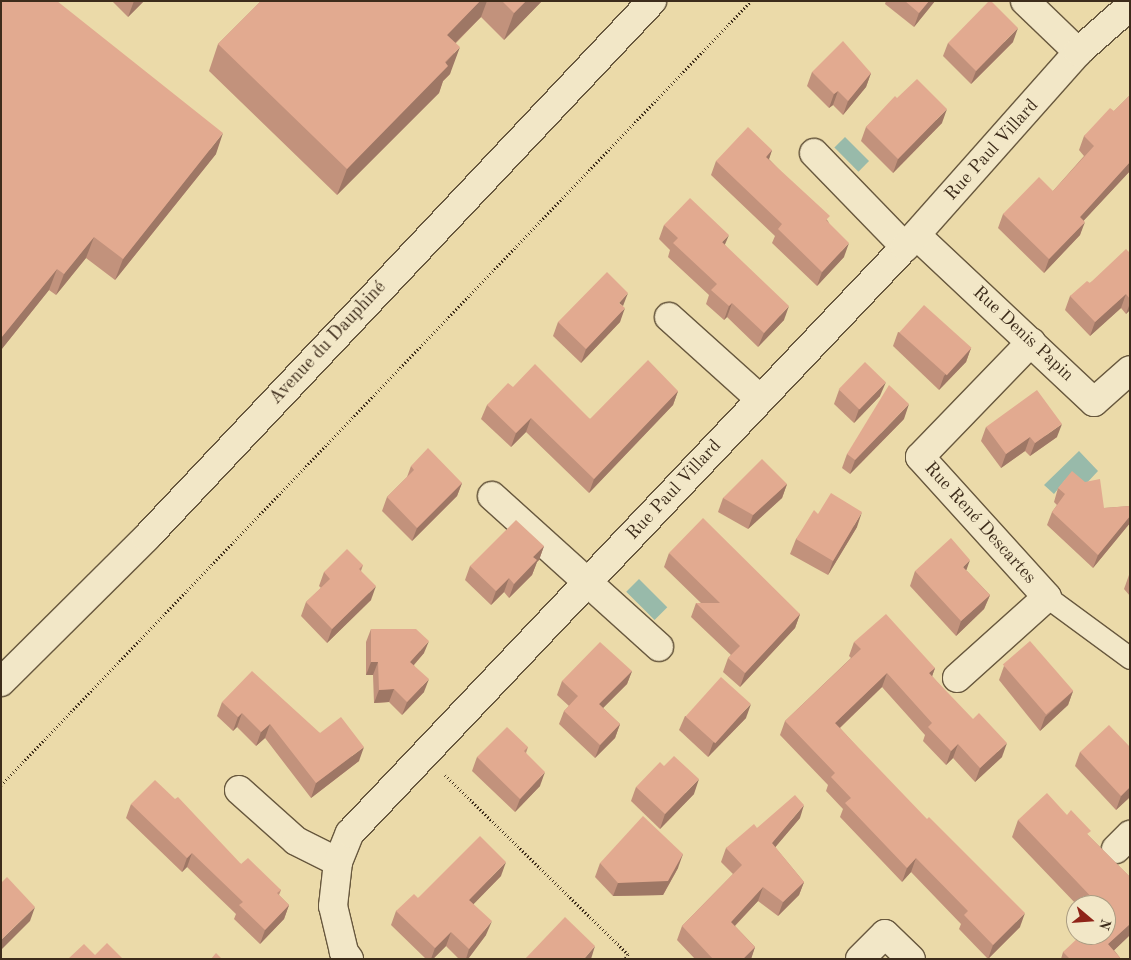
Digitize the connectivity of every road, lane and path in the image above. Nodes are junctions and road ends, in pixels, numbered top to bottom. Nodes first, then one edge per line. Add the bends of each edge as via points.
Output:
1 (652, 1) edge
2 (751, 1) edge
3 (1025, 1) edge
4 (1130, 6) edge
5 (1078, 52) junction
6 (814, 153) dead end
7 (910, 241) junction
8 (669, 317) dead end
9 (1031, 342) junction
10 (1130, 370) edge
11 (760, 399) junction
12 (492, 496) dead end
13 (588, 581) junction
14 (1047, 597) junction
15 (660, 647) dead end
16 (1130, 658) edge
17 (957, 678) dead end
18 (1, 682) edge
19 (420, 757) junction
20 (1, 785) edge
21 (239, 790) dead end
22 (338, 862) junction
23 (628, 954) junction
24 (349, 959) edge
25 (625, 959) edge
26 (633, 959) edge
27 (860, 959) edge
28 (911, 959) edge

1 - 18 street, Avenue du Dauphiné via 146,538
2 - 20 path
3 - 5 street
4 - 5 street, Rue Paul Villard
5 - 7 street, Rue Paul Villard
6 - 7 street
7 - 9 street, Rue Denis Papin
7 - 11 street, Rue Paul Villard
8 - 11 street
9 - 10 street, Rue Denis Papin via 1094,402
9 - 14 street, Rue René Descartes via 920,457
11 - 13 street, Rue Paul Villard
12 - 13 street
13 - 15 street
13 - 19 street, Rue Paul Villard
14 - 16 street, Rue René Descartes
14 - 17 street, Rue René Descartes
19 - 22 street, Rue Paul Villard via 350,834
19 - 23 path
21 - 22 street via 296,841
22 - 24 street, Rue Paul Villard via 333,906 344,952
23 - 25 path
23 - 26 path
27 - 28 street via 885,934

